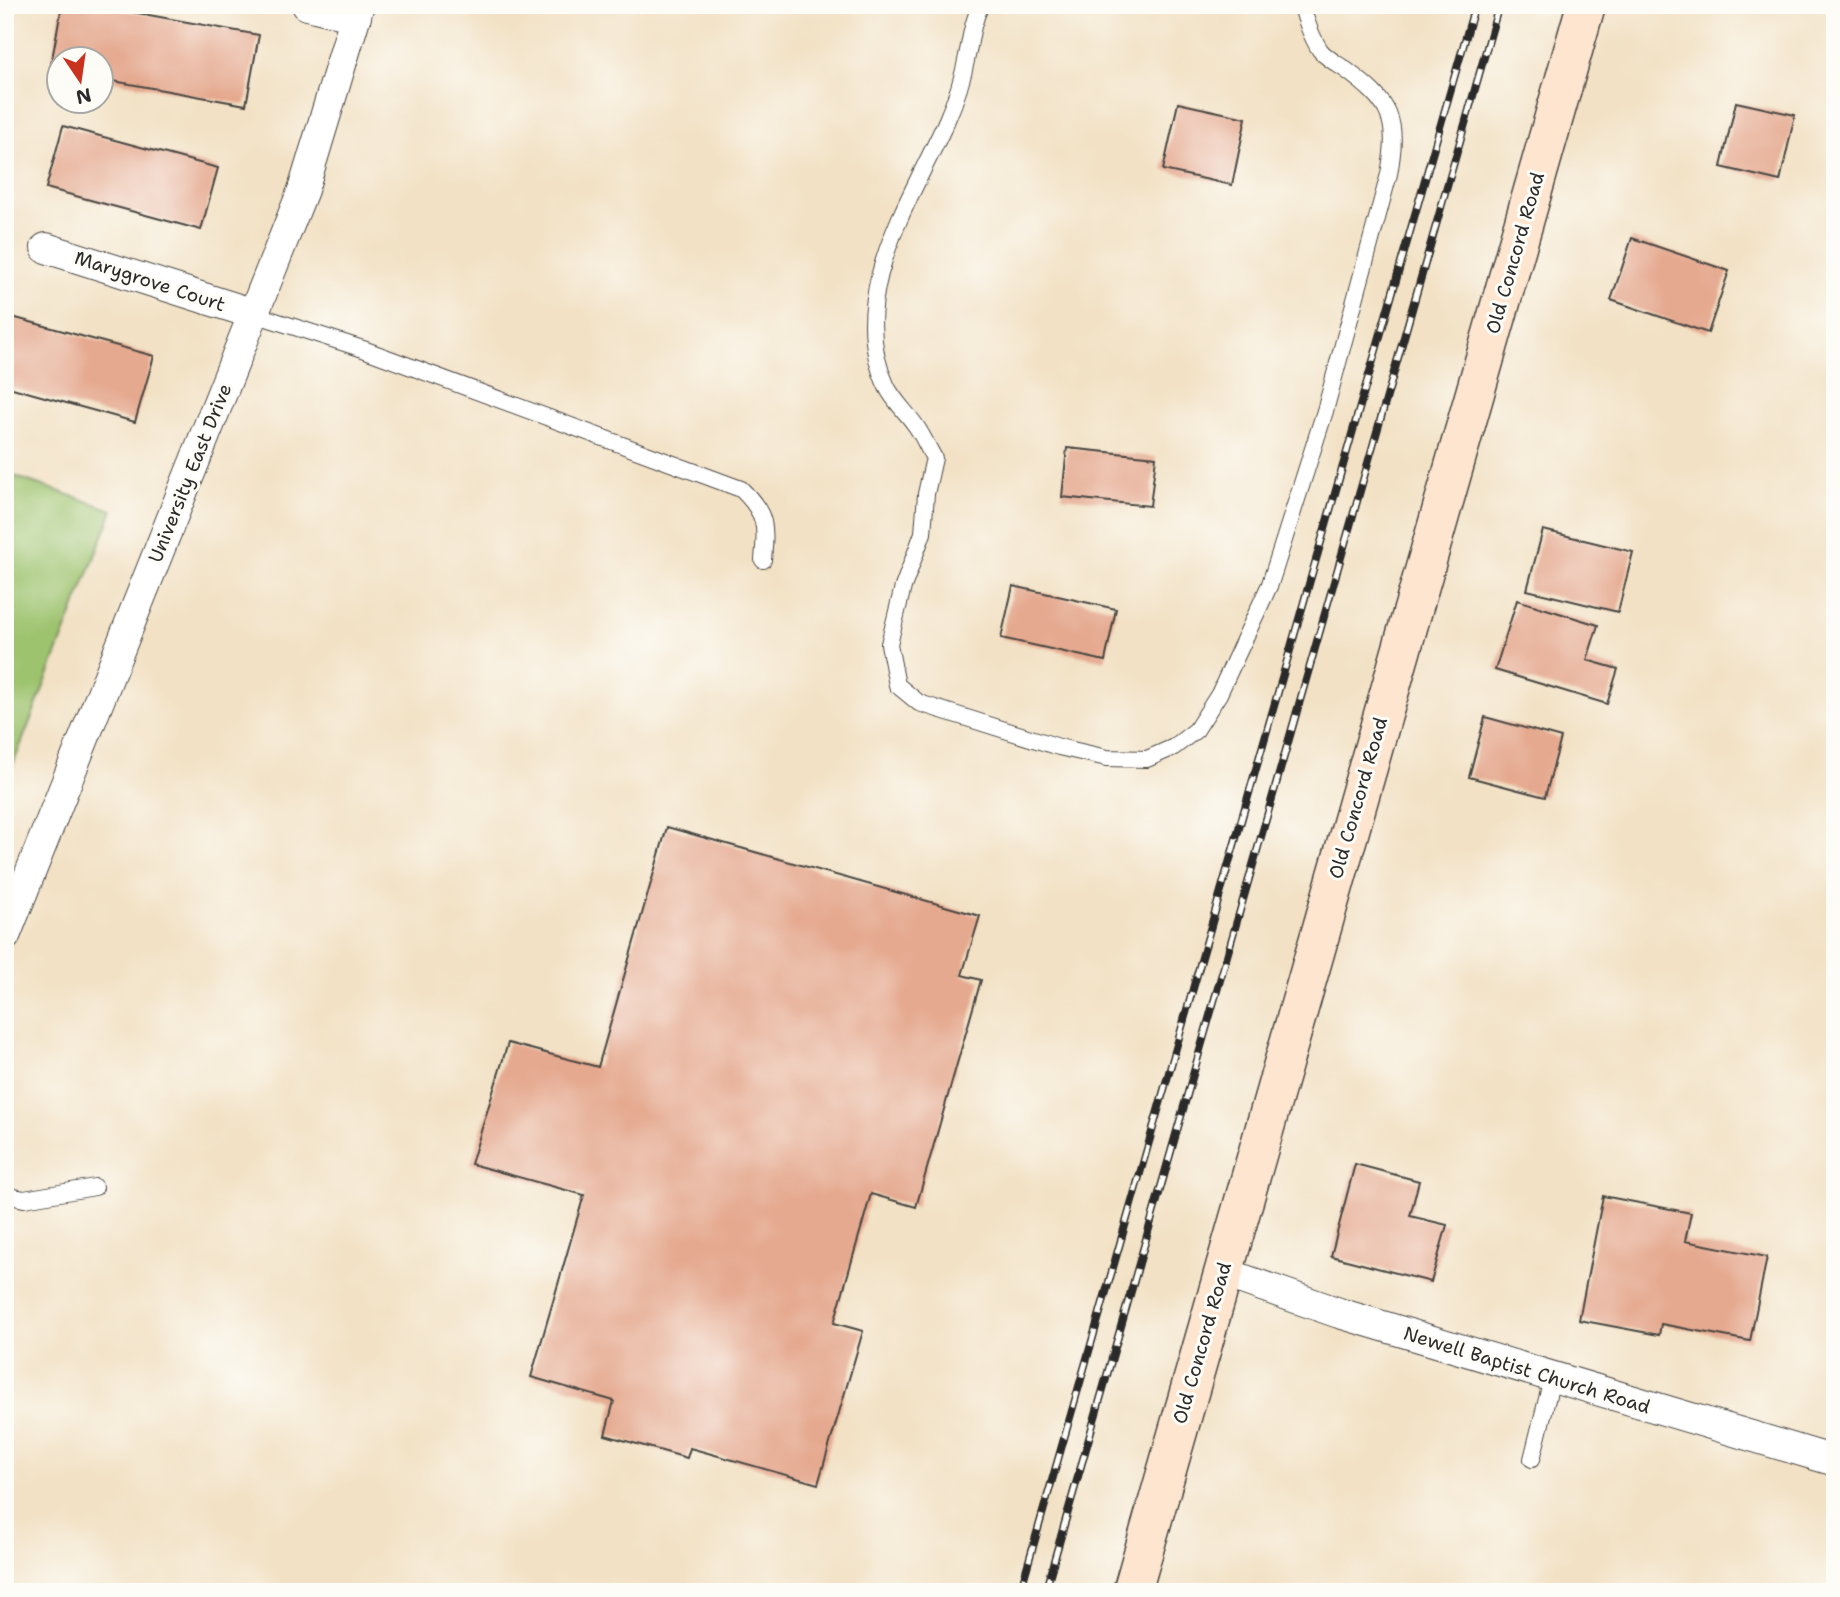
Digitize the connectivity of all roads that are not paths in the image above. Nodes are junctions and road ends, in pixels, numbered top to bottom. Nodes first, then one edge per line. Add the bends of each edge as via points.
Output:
1 (307, 5) edge
2 (981, 5) edge
3 (1302, 5) edge
4 (1586, 5) edge
5 (357, 11) edge
6 (46, 248) dead end
7 (254, 314) junction
8 (763, 560) dead end
9 (5, 936) edge
10 (95, 1187) dead end
11 (5, 1195) edge
12 (1222, 1272) junction
13 (1552, 1379) junction
14 (1532, 1459) dead end
15 (1835, 1461) edge
16 (1132, 1592) edge

1 - 5 street
2 - 3 lane via 947,119 878,277 874,337 878,363 887,389 934,458 923,533 889,644 891,666 897,685 919,703 1059,747 1107,758 1147,759 1196,730 1219,694 1270,584 1325,411 1394,145 1393,126 1376,91 1321,52
4 - 12 street, Old Concord Road
5 - 7 street, University East Drive via 303,190
6 - 7 street, Marygrove Court
7 - 8 lane via 363,349 741,489 760,507 766,532
7 - 9 street, University East Drive
10 - 11 lane via 24,1199
12 - 13 street, Newell Baptist Church Road
12 - 16 street, Old Concord Road
13 - 14 lane
13 - 15 street, Newell Baptist Church Road

